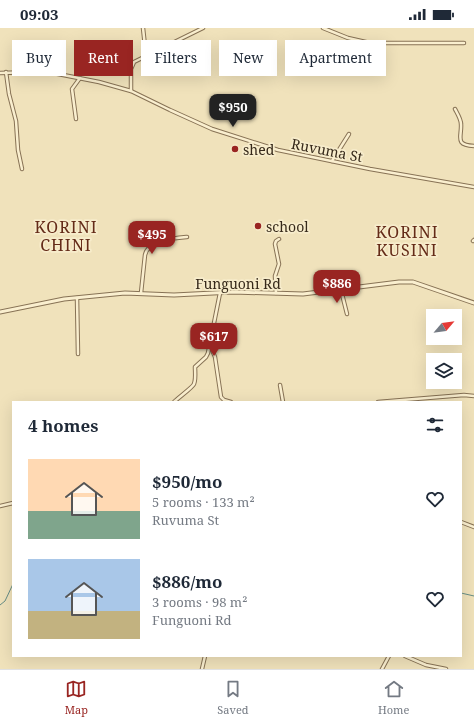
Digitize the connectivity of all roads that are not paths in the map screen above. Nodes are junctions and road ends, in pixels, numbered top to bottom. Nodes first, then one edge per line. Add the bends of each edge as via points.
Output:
1 (143, 28) edge
2 (203, 28) edge
3 (323, 28) edge
4 (144, 40) edge
5 (178, 40) edge
6 (464, 43) dead end
7 (141, 58) edge
8 (6, 72) junction
9 (0, 73) edge
10 (80, 78) junction
11 (131, 91) junction
12 (455, 109) dead end
13 (76, 119) dead end
14 (349, 134) dead end
15 (474, 146) edge
16 (332, 161) junction
17 (22, 169) dead end
18 (473, 187) edge
19 (187, 237) dead end
20 (279, 240) dead end
21 (341, 290) junction
22 (141, 293) junction
23 (220, 293) junction
24 (276, 294) junction
25 (77, 297) junction
26 (474, 303) edge
27 (0, 312) edge
28 (347, 314) dead end
29 (210, 345) junction
30 (78, 354) dead end
31 (280, 385) dead end
32 (474, 396) edge
33 (175, 401) edge
34 (228, 401) edge
35 (283, 401) edge
36 (390, 401) edge
37 (12, 503) edge
38 (0, 506) edge
39 (462, 522) edge
40 (474, 527) edge
41 (205, 657) edge
42 (388, 657) edge
43 (407, 657) edge
44 (202, 669) edge
45 (382, 669) edge
46 (446, 669) edge

1 - 4 street
2 - 5 street
3 - 6 street via 370,43
7 - 11 street via 132,66
8 - 9 street, Ruvuma St
8 - 10 street, Ruvuma St via 53,73
8 - 17 street via 16,120
10 - 11 street, Ruvuma St
10 - 13 street via 72,89
11 - 16 street, Ruvuma St via 212,128 252,142
12 - 15 street via 461,123 461,142
14 - 16 street
16 - 18 street, Ruvuma St
19 - 22 street via 170,239 147,249
20 - 24 street via 275,244 279,264 275,276
21 - 24 street, Funguoni Rd
21 - 26 street, Funguoni Rd via 413,282
21 - 28 street
22 - 23 street, Funguoni Rd
22 - 25 street, Funguoni Rd
23 - 24 street, Funguoni Rd
23 - 29 street
25 - 27 street, Funguoni Rd
25 - 30 street
29 - 33 street via 207,355 195,367 193,386
29 - 34 street via 215,358 220,397
31 - 35 street
32 - 36 street
37 - 38 street
39 - 40 street
41 - 44 street
42 - 45 street
43 - 46 street via 426,665

